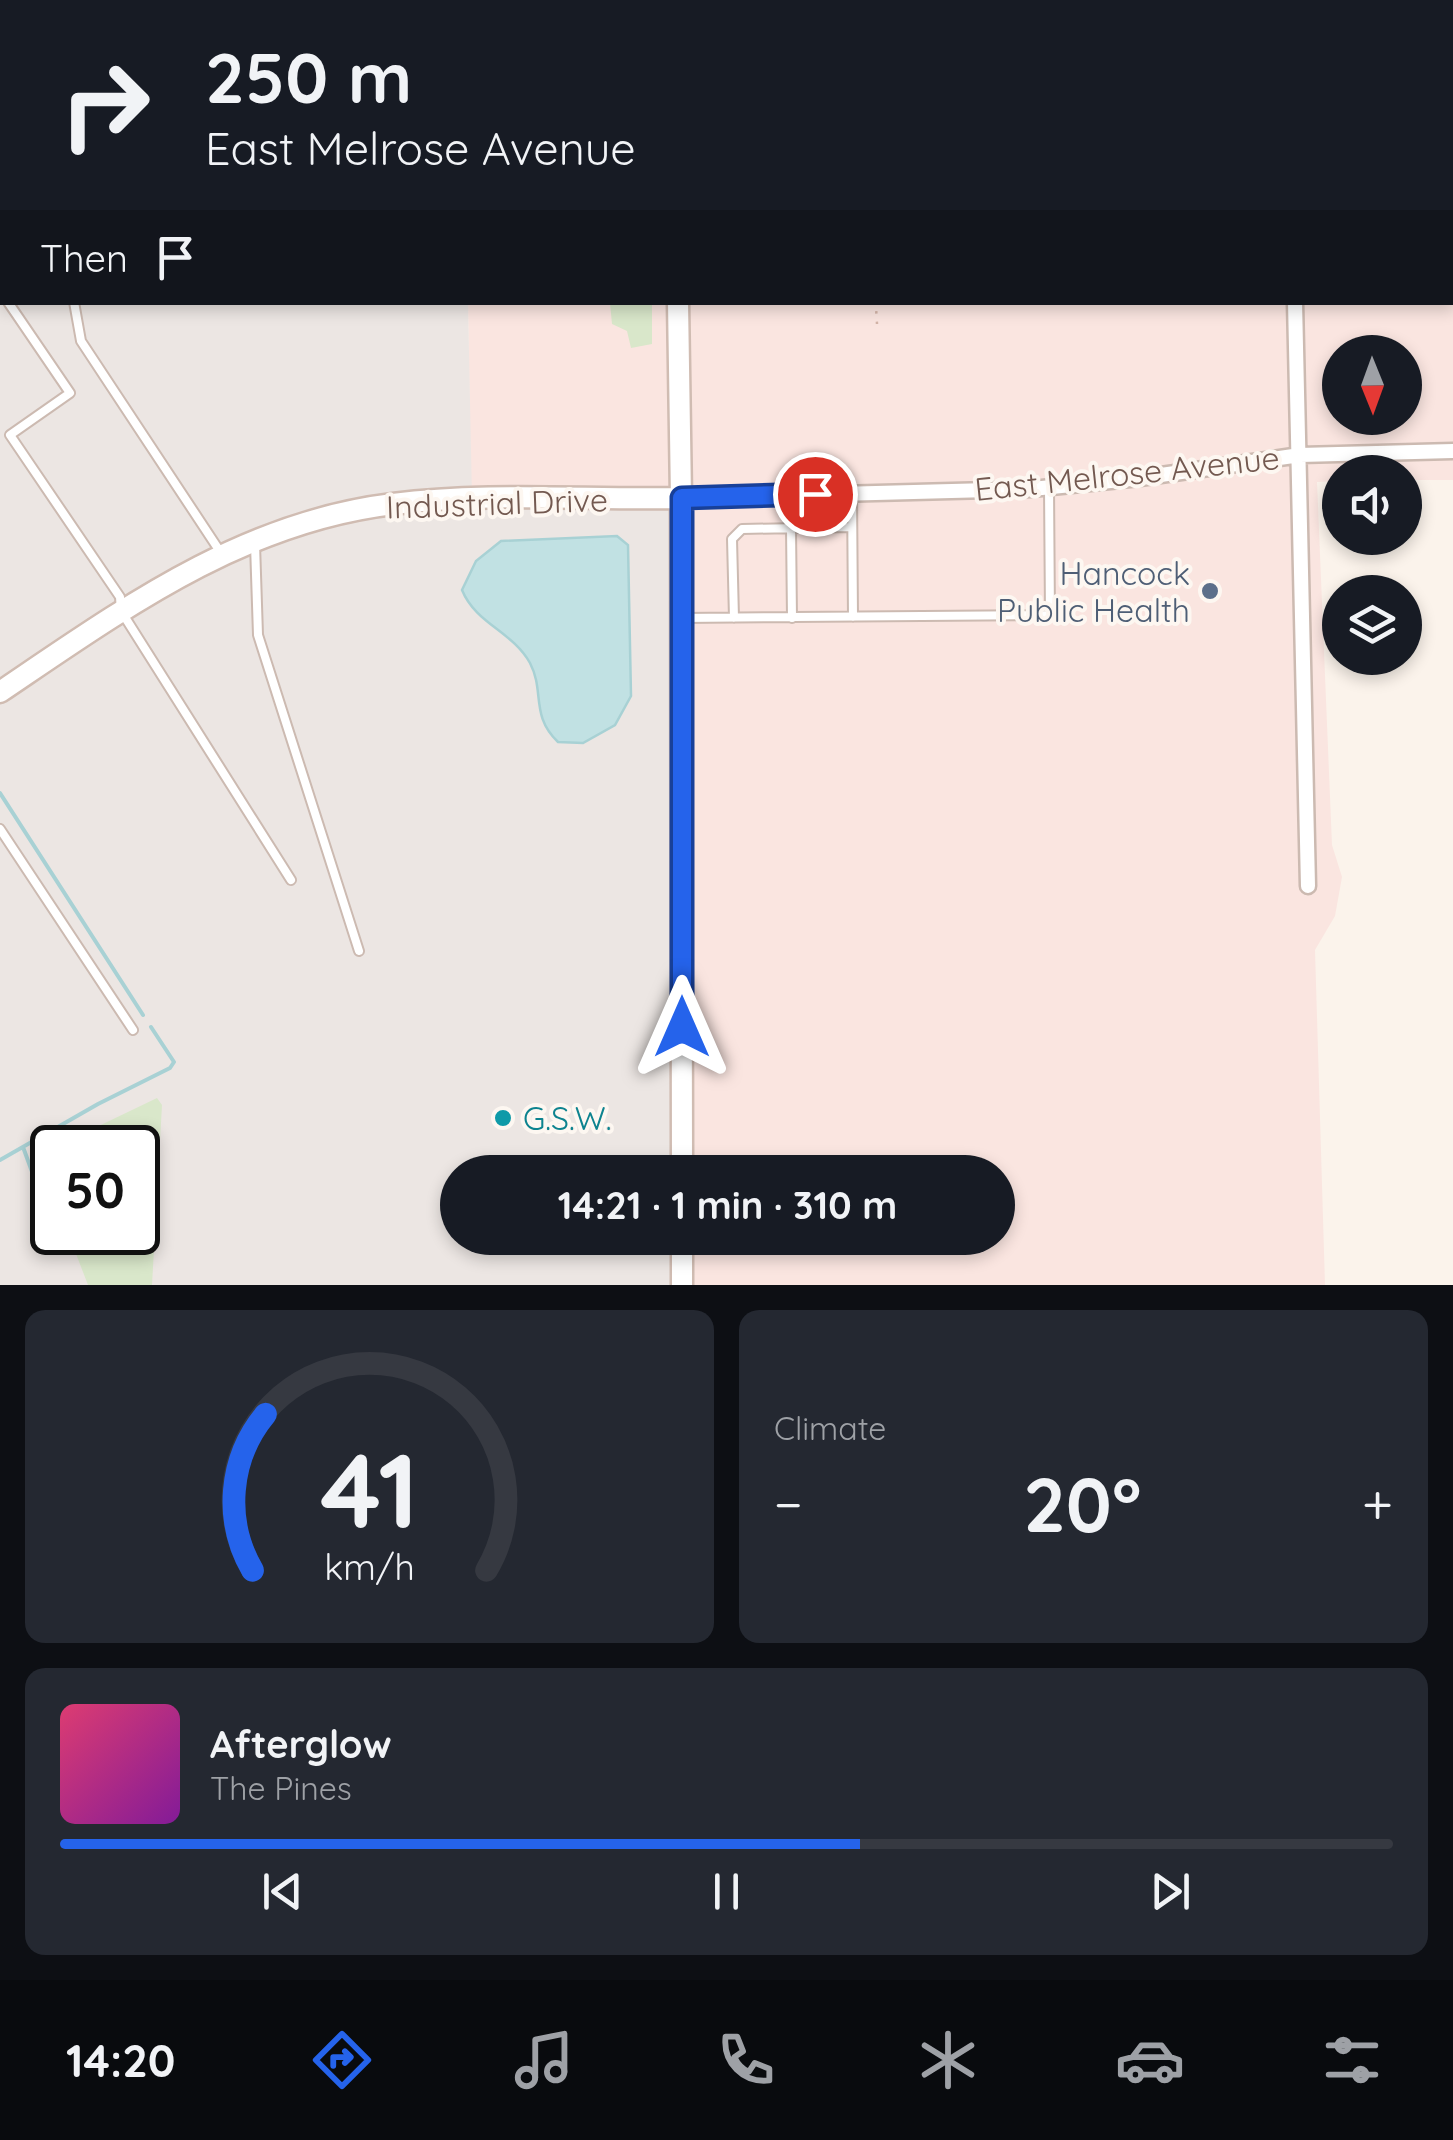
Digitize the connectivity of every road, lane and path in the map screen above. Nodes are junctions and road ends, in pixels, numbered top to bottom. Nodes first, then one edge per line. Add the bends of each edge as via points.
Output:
1 (10, 305) edge
2 (75, 305) edge
3 (678, 305) edge
4 (874, 305) edge
5 (1295, 305) edge
6 (877, 324) dead end
7 (1453, 451) edge
8 (1300, 455) junction
9 (1048, 488) junction
10 (852, 494) junction
11 (682, 498) junction
12 (852, 527) junction
13 (791, 528) junction
14 (255, 539) junction
15 (221, 554) junction
16 (121, 611) junction
17 (853, 617) junction
18 (682, 618) junction
19 (734, 618) junction
20 (792, 618) junction
21 (0, 692) edge
22 (0, 829) edge
23 (291, 880) dead end
24 (1308, 886) dead end
25 (359, 951) dead end
26 (133, 1030) dead end
27 (682, 1155) edge
28 (682, 1255) edge
29 (682, 1285) edge

1 - 16 lane via 70,393 10,435 120,597
2 - 15 lane via 82,341
3 - 11 main road
4 - 6 path
5 - 8 street
7 - 8 street, East Melrose Avenue
8 - 9 street, East Melrose Avenue
8 - 24 street
9 - 10 street, East Melrose Avenue
9 - 17 lane via 1050,616
10 - 11 street, East Melrose Avenue
10 - 12 lane
11 - 14 main road, Industrial Drive via 421,500 328,516
11 - 18 main road
12 - 13 lane
12 - 17 lane
13 - 19 lane via 742,529 732,539
13 - 20 lane
14 - 15 main road, Industrial Drive
14 - 25 lane via 258,636
15 - 16 main road, Industrial Drive
16 - 21 main road, Industrial Drive
16 - 23 lane
17 - 20 lane
18 - 19 lane
18 - 27 main road
19 - 20 lane
22 - 26 lane
28 - 29 main road

